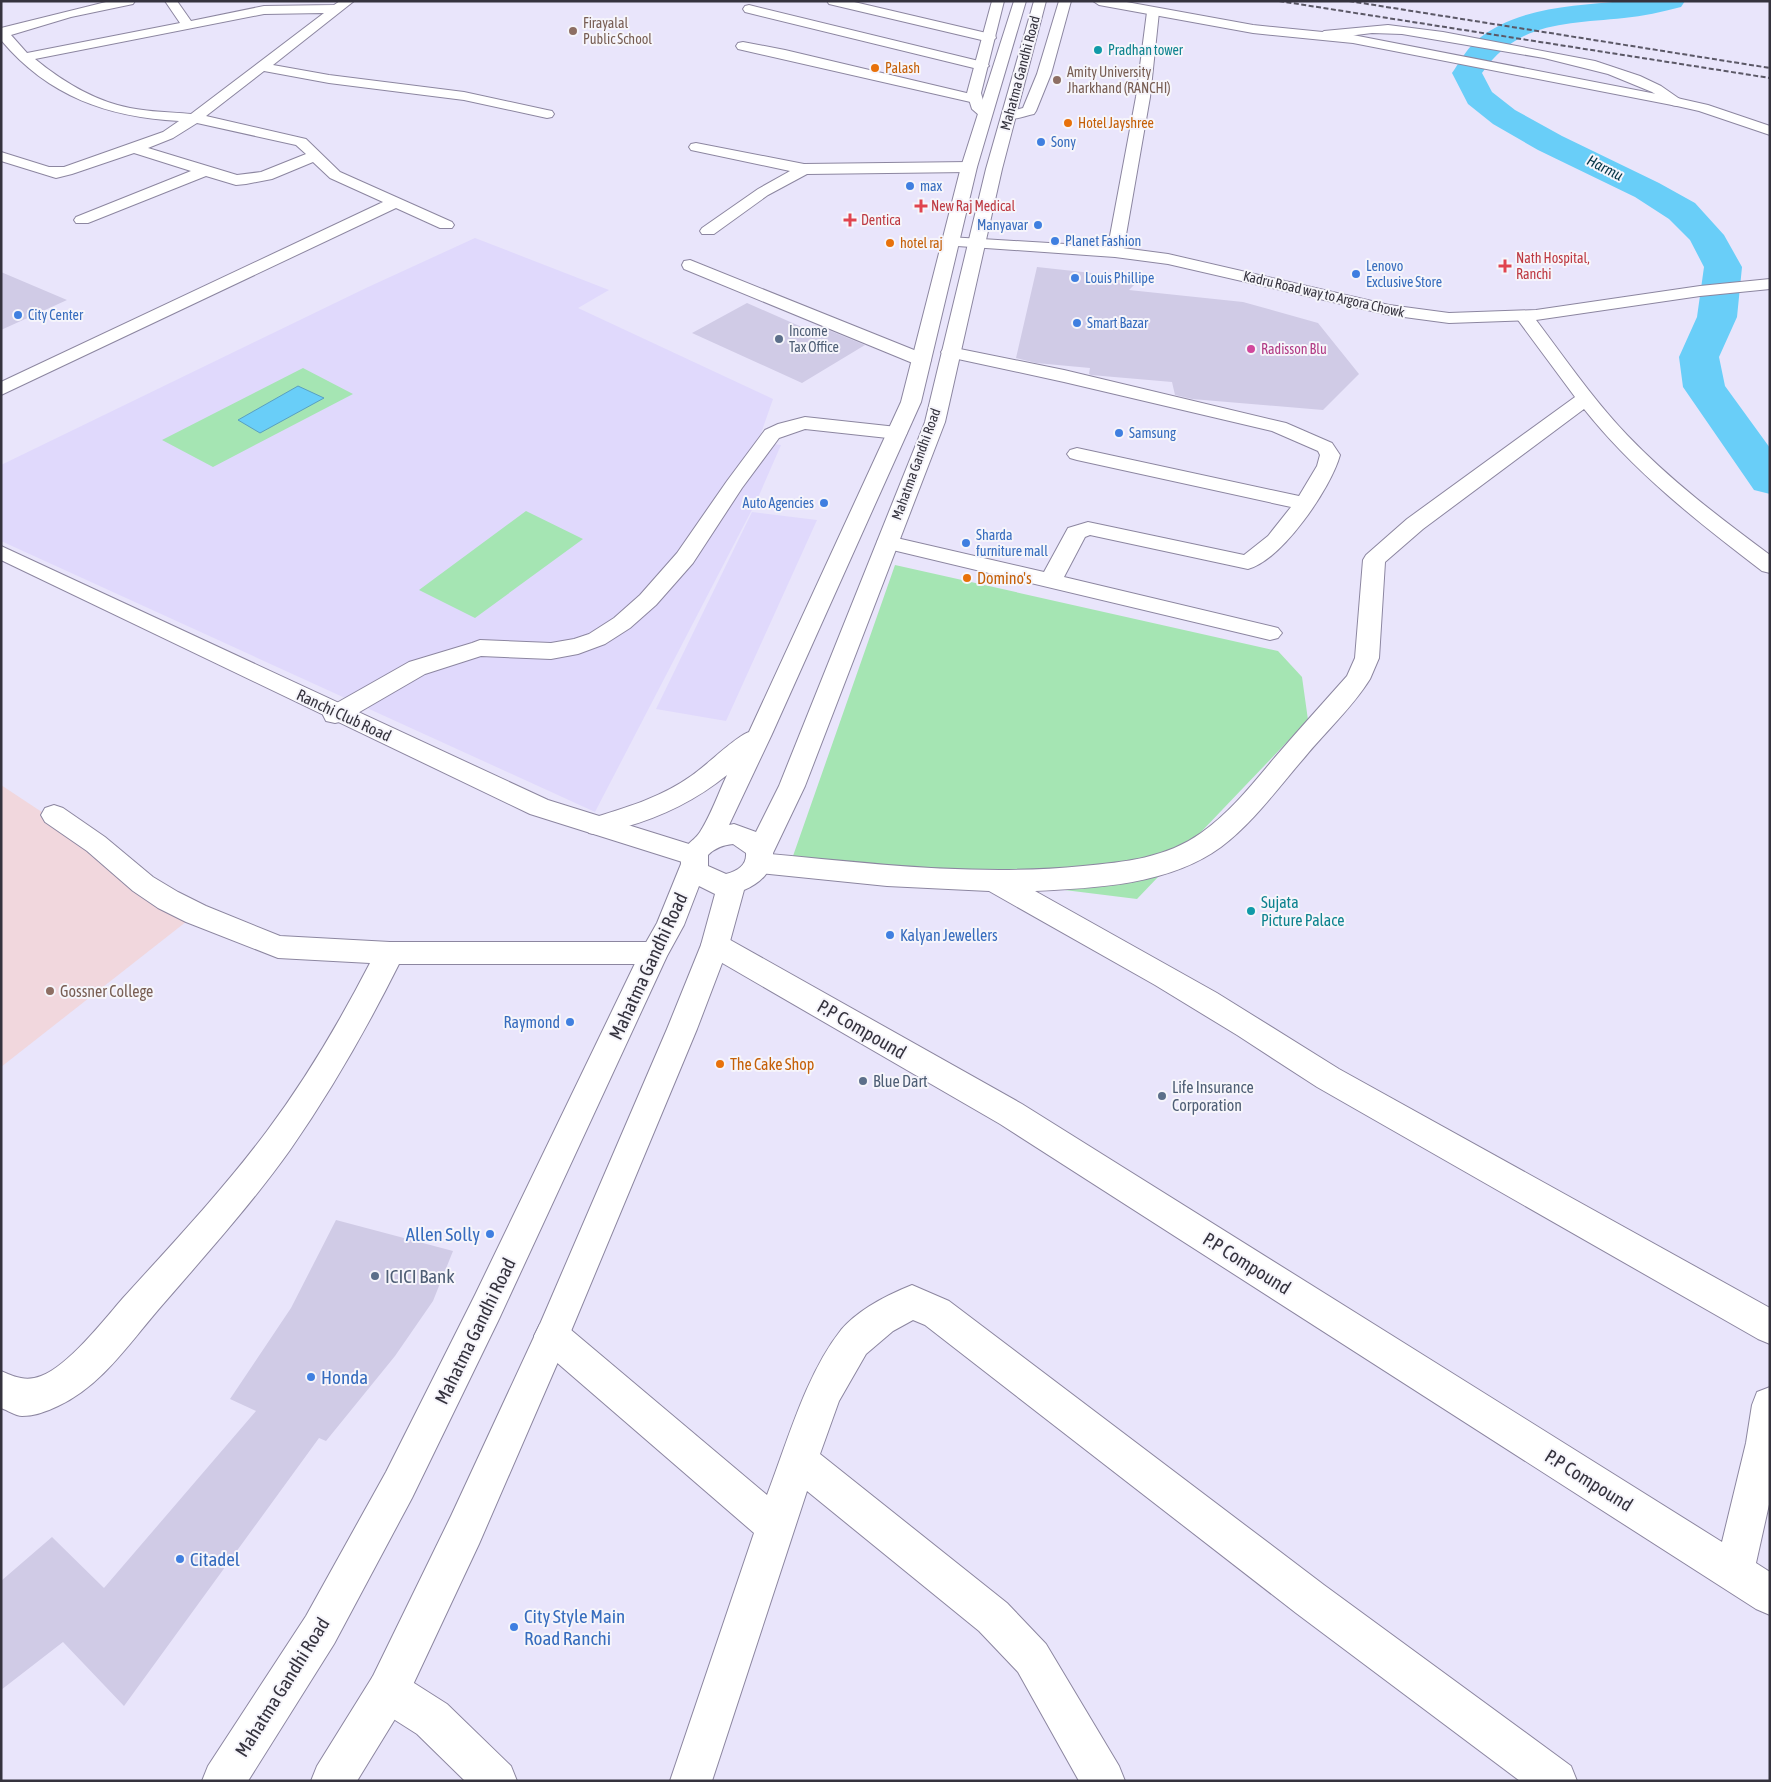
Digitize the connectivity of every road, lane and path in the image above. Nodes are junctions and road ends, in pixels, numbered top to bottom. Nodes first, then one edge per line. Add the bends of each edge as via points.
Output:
1 (129, 1) edge
2 (171, 1) edge
3 (832, 1) edge
4 (998, 1) edge
5 (1020, 1) edge
6 (1040, 1) edge
7 (1065, 1) edge
8 (1098, 1) edge
9 (343, 5) edge
10 (749, 9) dead end
11 (1153, 12) junction
12 (188, 25) junction
13 (830, 29) junction
14 (2, 33) edge
15 (1324, 35) junction
16 (815, 37) dead end
17 (990, 38) junction
18 (743, 46) dead end
19 (800, 46) dead end
20 (785, 54) junction
21 (25, 57) junction
22 (982, 66) junction
23 (264, 67) junction
24 (975, 99) junction
25 (1677, 102) junction
26 (985, 113) junction
27 (547, 114) dead end
28 (1008, 116) junction
29 (193, 119) junction
30 (1770, 131) edge
31 (696, 147) dead end
32 (134, 148) junction
33 (1, 156) edge
34 (314, 156) junction
35 (969, 167) junction
36 (804, 169) junction
37 (204, 171) junction
38 (396, 202) junction
39 (82, 220) dead end
40 (446, 225) dead end
41 (708, 231) dead end
42 (949, 242) junction
43 (976, 242) junction
44 (1116, 252) junction
45 (690, 265) dead end
46 (1770, 284) edge
47 (1524, 316) junction
48 (950, 352) junction
49 (922, 360) junction
50 (1, 389) edge
51 (1586, 398) junction
52 (898, 433) junction
53 (1077, 454) dead end
54 (1305, 504) junction
55 (888, 542) junction
56 (1, 552) edge
57 (1770, 566) edge
58 (1051, 581) junction
59 (1270, 633) dead end
60 (337, 714) junction
61 (760, 734) junction
62 (54, 815) dead end
63 (598, 826) junction
64 (699, 853) junction
65 (759, 858) junction
66 (732, 883) junction
67 (997, 883) junction
68 (715, 945) junction
69 (390, 953) junction
70 (654, 953) junction
71 (1770, 1327) edge
72 (552, 1336) junction
73 (1, 1389) edge
74 (1770, 1405) edge
75 (799, 1461) junction
76 (775, 1526) junction
77 (1734, 1572) junction
78 (1770, 1595) edge
79 (388, 1691) junction
80 (223, 1781) edge
81 (332, 1781) edge
82 (496, 1781) edge
83 (691, 1781) edge
84 (1104, 1781) edge
85 (1556, 1781) edge

1 - 14 street
2 - 12 street
3 - 17 street
4 - 17 street
5 - 26 street, Mahatma Gandhi Road
6 - 28 street, Mahatma Gandhi Road
7 - 28 street via 1030,111
8 - 11 street
9 - 12 street via 270,9
9 - 23 street
10 - 13 street
11 - 15 street via 1253,29
11 - 44 street via 1143,97
12 - 21 street
13 - 16 street
13 - 22 street
14 - 21 street
15 - 25 street
15 - 25 street via 1386,29 1417,31 1578,61 1641,81
17 - 22 street
18 - 20 street
19 - 20 street
20 - 24 street
21 - 29 street via 79,94 112,108 129,113
22 - 24 street
23 - 27 street via 329,79 464,96
23 - 29 street
24 - 26 street
25 - 30 street
26 - 35 street, Mahatma Gandhi Road
28 - 43 street, Mahatma Gandhi Road
29 - 32 street via 168,135
29 - 34 street via 301,142
31 - 36 street
32 - 33 street via 56,173
32 - 37 street
34 - 37 street via 246,180
34 - 38 street via 334,174
35 - 36 street
35 - 42 street, Mahatma Gandhi Road
36 - 41 street via 762,192
37 - 39 street
38 - 40 street
38 - 50 street
42 - 43 street, Kadru Road way to Argora Chowk
42 - 49 street, Mahatma Gandhi Road
43 - 44 street, Kadru Road way to Argora Chowk
43 - 48 street, Mahatma Gandhi Road
44 - 47 street, Kadru Road way to Argora Chowk via 1168,258 1423,316
45 - 49 street
46 - 47 street, Kadru Road way to Argora Chowk
47 - 51 street
48 - 54 street via 1279,427 1313,441 1325,447 1330,455
48 - 55 street, Mahatma Gandhi Road via 935,422
49 - 52 street, Mahatma Gandhi Road via 911,402
51 - 57 street via 1622,440 1692,506
51 - 67 street via 1415,524 1374,560 1367,658 1358,679 1235,820 1212,840 1184,858 1157,866 1075,879
52 - 60 street via 805,423 772,434 685,558 648,600 598,639 551,651 480,648 417,668
52 - 61 street, Mahatma Gandhi Road
53 - 54 street
54 - 58 street via 1276,541 1248,562 1088,528 1076,532
55 - 58 street
55 - 65 street, Mahatma Gandhi Road via 784,806
56 - 60 street, Ranchi Club Road
58 - 59 street
60 - 63 street, Ranchi Club Road via 539,807
61 - 63 street via 698,786 662,805
61 - 64 street, Mahatma Gandhi Road
62 - 69 street via 96,844 143,884 196,914 278,947
63 - 64 street, Ranchi Club Road
64 - 65 street via 734,834 754,844
64 - 66 street via 699,874 720,884
64 - 70 street, Mahatma Gandhi Road via 670,925
65 - 66 street via 754,872
65 - 67 street via 933,880
66 - 68 street
67 - 71 street via 1162,974 1336,1082
68 - 72 street via 630,1156
68 - 77 street, P.P Compound via 1011,1114
69 - 70 street
69 - 73 street via 311,1092 278,1141 211,1225 103,1347 73,1377 47,1393 21,1398
70 - 80 street, Mahatma Gandhi Road via 399,1485 320,1630
72 - 76 street
72 - 79 street via 466,1530
74 - 77 street
75 - 76 street
75 - 84 street via 992,1617 1032,1658
75 - 85 street via 824,1391 854,1342 881,1319 912,1302 937,1314 1302,1593
76 - 83 street
77 - 78 street, P.P Compound
79 - 81 street
79 - 82 street via 432,1719

